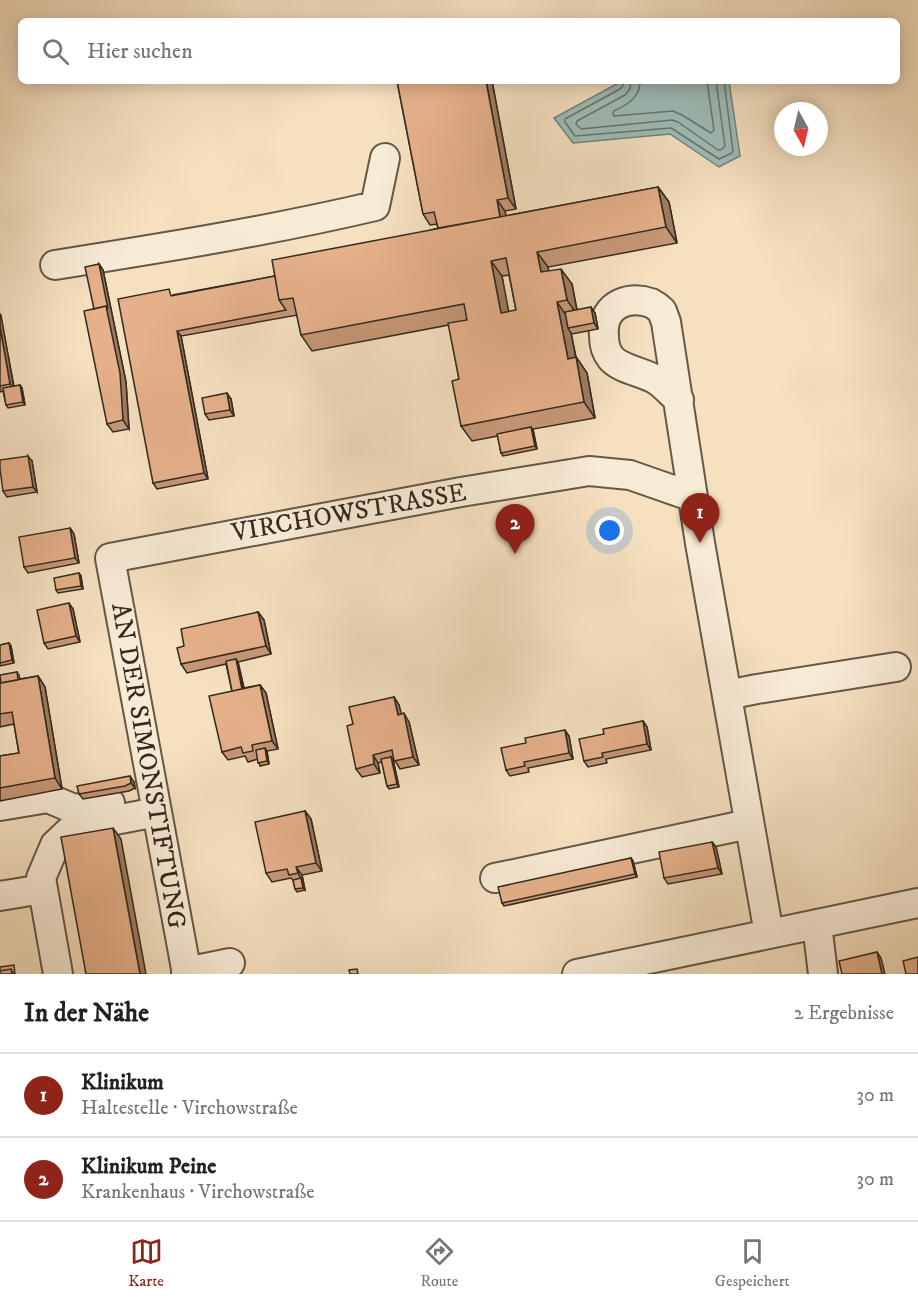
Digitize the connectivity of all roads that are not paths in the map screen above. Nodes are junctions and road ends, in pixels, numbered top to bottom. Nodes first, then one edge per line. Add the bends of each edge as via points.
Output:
1 (385, 158) dead end
2 (55, 265) dead end
3 (679, 400) dead end
4 (693, 497) junction
5 (110, 558) joint
6 (896, 667) dead end
7 (727, 695) junction
8 (155, 804) junction
9 (0, 806) edge
10 (749, 824) junction
11 (495, 878) dead end
12 (43, 890) junction
13 (0, 896) edge
14 (918, 903) edge
15 (816, 924) junction
16 (769, 934) junction
17 (230, 963) dead end
18 (627, 969) edge
19 (186, 973) edge
20 (58, 974) edge
21 (577, 974) edge
22 (823, 974) edge

1 - 2 street via 375,206 284,226
3 - 4 street
4 - 5 street, VIRCHOWSTRASSE via 630,475 589,471
4 - 7 street
5 - 8 street, AN DER SIMONSTIFTUNG
6 - 7 street
7 - 10 street
8 - 9 street via 74,809 48,798
8 - 12 street via 73,828 55,845 41,878
8 - 19 street, AN DER SIMONSTIFTUNG
10 - 11 street
10 - 16 street
12 - 13 street
12 - 20 street
14 - 15 street
15 - 16 street
15 - 22 street
16 - 18 street
17 - 19 street
18 - 21 street

